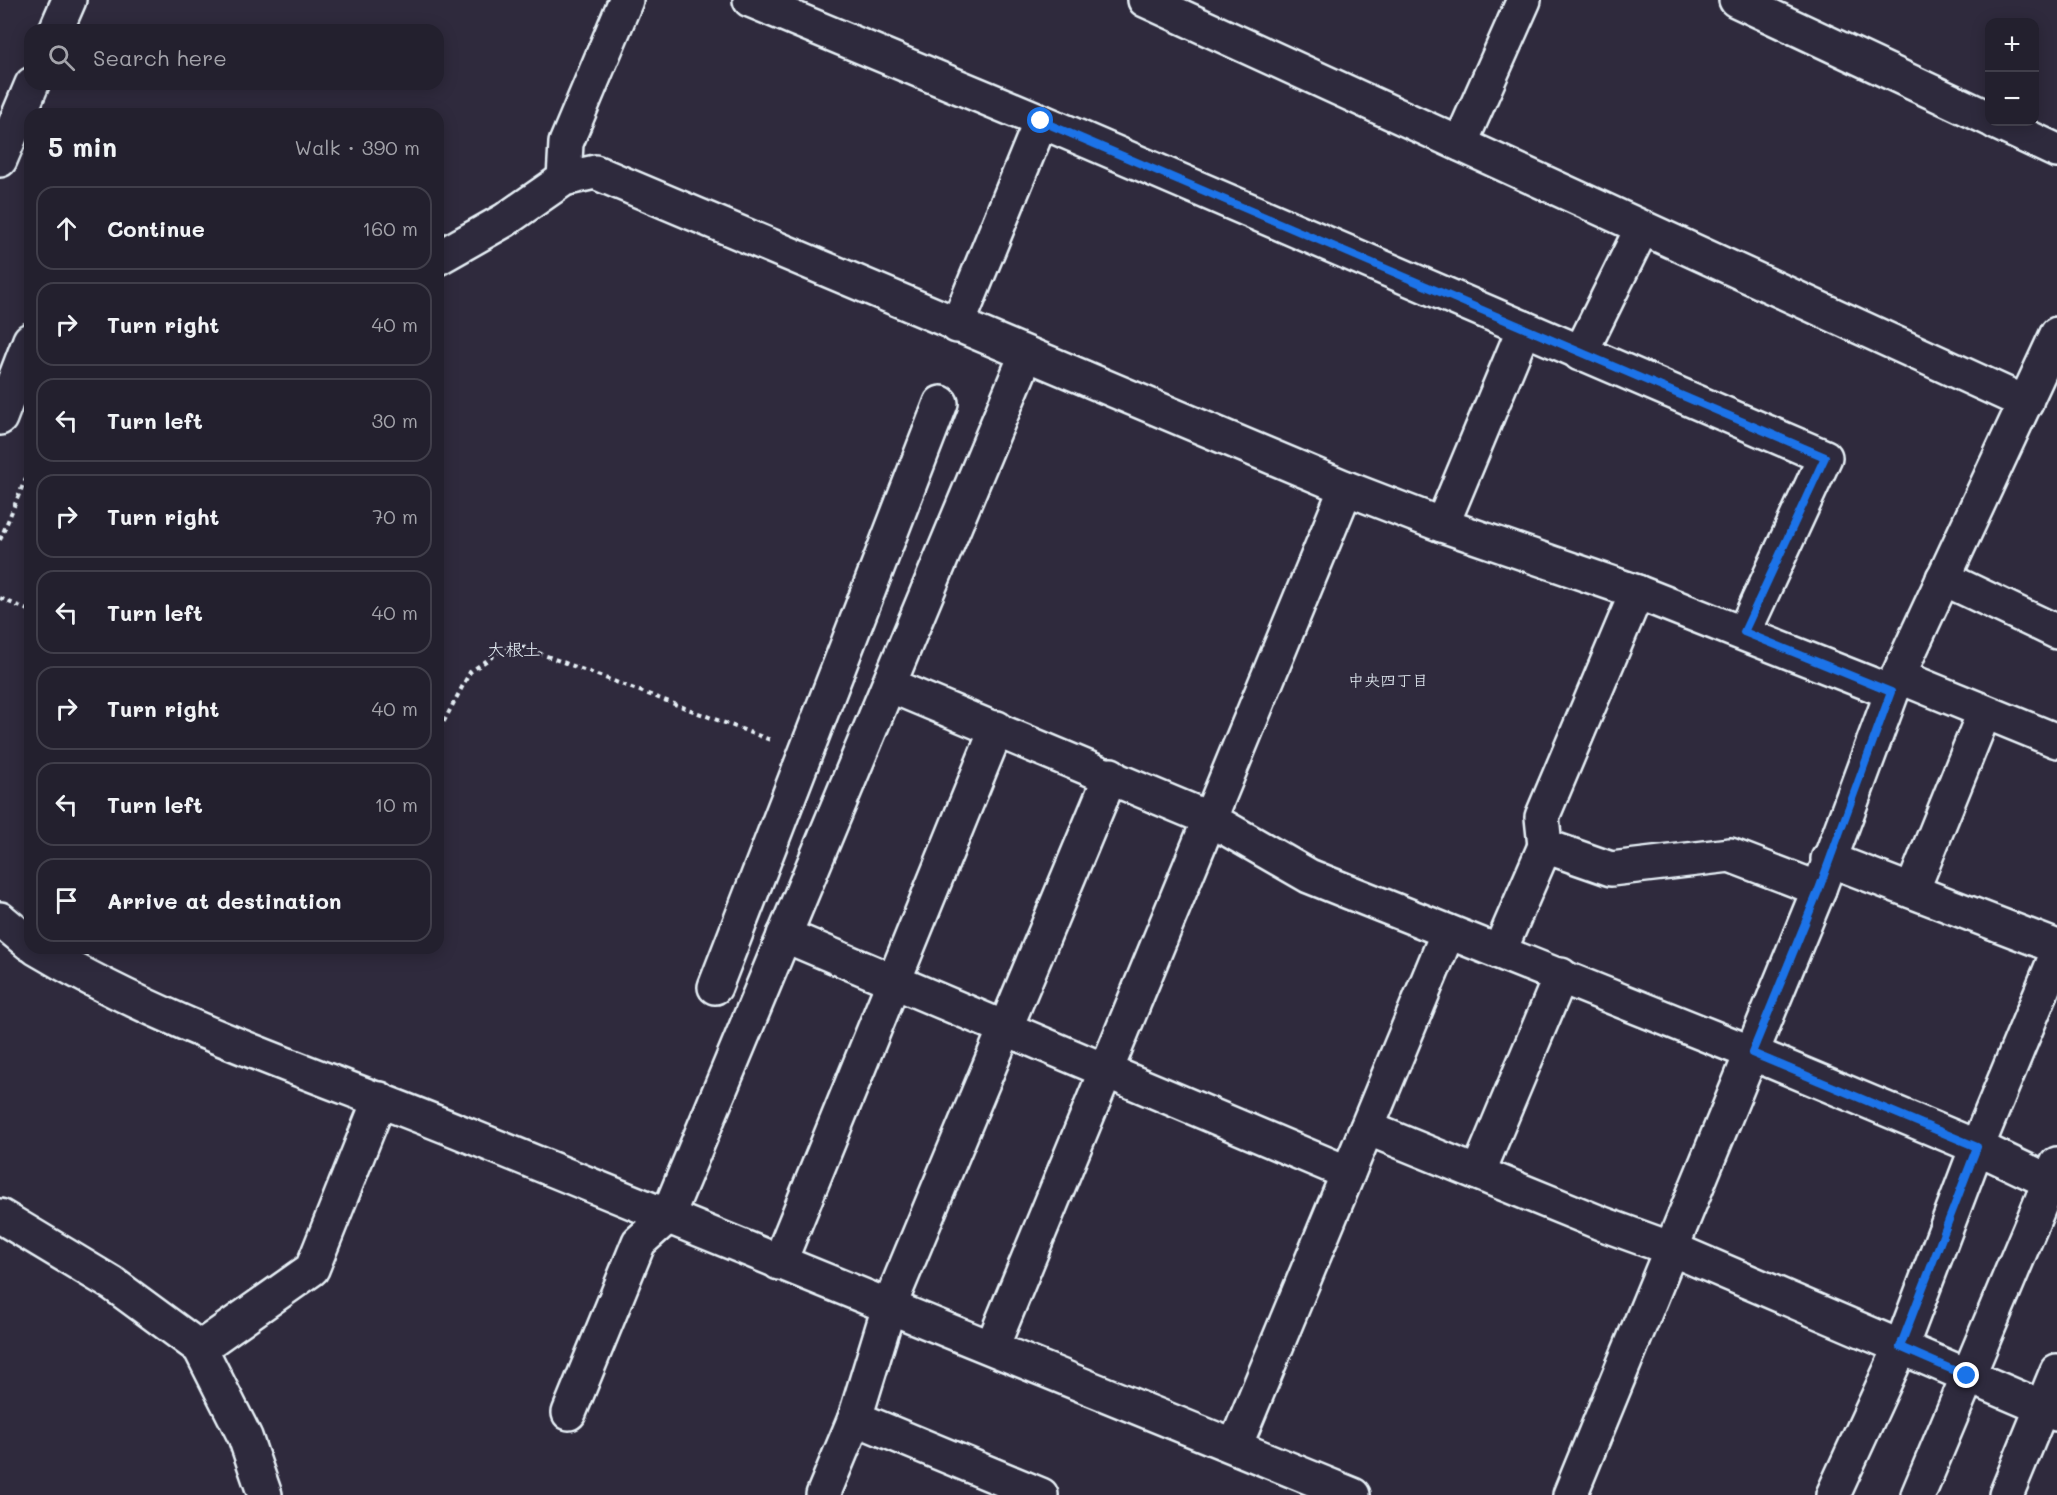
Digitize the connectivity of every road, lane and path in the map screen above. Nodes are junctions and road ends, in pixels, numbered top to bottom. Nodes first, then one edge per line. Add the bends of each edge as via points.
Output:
1 (69, 0) edge
2 (626, 0) edge
3 (750, 0) edge
4 (1145, 0) edge
5 (1524, 0) edge
6 (1736, 0) edge
7 (59, 24) edge
8 (29, 90) edge
9 (16, 113) edge
10 (1985, 117) edge
11 (1041, 121) junction
12 (2004, 126) edge
13 (1460, 144) junction
14 (2057, 151) edge
15 (0, 160) edge
16 (564, 179) junction
17 (1642, 228) junction
18 (444, 255) edge
19 (957, 326) junction
20 (1524, 328) junction
21 (2057, 334) edge
22 (1580, 354) junction
23 (1026, 355) junction
24 (24, 356) edge
25 (2039, 394) edge
26 (941, 403) dead end
27 (0, 418) edge
28 (24, 482) edge
29 (1346, 488) junction
30 (1442, 525) junction
31 (0, 540) edge
32 (1943, 578) junction
33 (1637, 592) junction
34 (0, 598) edge
35 (24, 608) edge
36 (1744, 632) junction
37 (2057, 632) edge
38 (1894, 684) junction
39 (889, 685) junction
40 (1984, 713) junction
41 (444, 722) edge
42 (997, 728) junction
43 (2057, 741) edge
44 (806, 753) junction
45 (1112, 776) junction
46 (1210, 819) junction
47 (1545, 846) junction
48 (1824, 874) junction
49 (1912, 891) junction
50 (0, 919) edge
51 (1448, 932) junction
52 (784, 935) junction
53 (24, 939) edge
54 (2057, 947) edge
55 (1500, 951) junction
56 (46, 954) edge
57 (2057, 954) edge
58 (1561, 975) junction
59 (893, 981) junction
60 (715, 987) dead end
61 (1006, 1029) junction
62 (1752, 1053) junction
63 (1105, 1071) junction
64 (380, 1099) junction
65 (1367, 1128) junction
66 (1977, 1147) junction
67 (1348, 1173) junction
68 (1479, 1173) junction
69 (2055, 1177) edge
70 (0, 1216) edge
71 (667, 1217) junction
72 (1672, 1249) junction
73 (779, 1263) junction
74 (889, 1307) junction
75 (992, 1347) junction
76 (1900, 1347) junction
77 (200, 1348) junction
78 (2057, 1371) edge
79 (1967, 1376) junction
80 (2049, 1411) edge
81 (569, 1413) dead end
82 (855, 1418) junction
83 (1235, 1446) junction
84 (265, 1495) edge
85 (823, 1495) edge
86 (1041, 1495) edge
87 (1353, 1495) edge
88 (1570, 1495) edge
89 (1833, 1495) edge
90 (1918, 1495) edge
91 (2006, 1495) edge

1 - 7 street
2 - 16 street via 566,143
3 - 11 street
4 - 13 street
5 - 13 street
6 - 10 street
8 - 9 street
9 - 15 street
11 - 19 street
11 - 20 street
12 - 14 street
13 - 17 street
16 - 18 street via 505,220
16 - 19 street via 595,172
17 - 22 street
17 - 25 street
19 - 23 street
20 - 22 street
20 - 30 street
21 - 25 street
22 - 36 street via 1825,457
23 - 29 street
23 - 39 street
24 - 27 street
25 - 32 street
26 - 44 street
28 - 31 path
29 - 30 street
29 - 46 street
30 - 33 street
32 - 37 street
32 - 38 street
33 - 36 street
33 - 47 street via 1542,817
34 - 35 path
36 - 38 street
38 - 40 street
38 - 48 street
39 - 42 street
39 - 52 street
40 - 43 street
40 - 49 street
41 - 44 path via 471,672 512,643
42 - 45 street
42 - 59 street
44 - 60 street
45 - 46 street
45 - 61 street
46 - 51 street via 1309,876
46 - 63 street
47 - 48 street via 1611,869 1730,855
47 - 55 street
48 - 49 street
48 - 62 street
49 - 54 street
50 - 53 street
51 - 55 street
51 - 65 street
52 - 59 street
52 - 71 street
55 - 58 street
56 - 64 street via 90,981 162,1014
57 - 66 street
58 - 62 street
58 - 68 street
59 - 61 street
59 - 73 street
61 - 63 street
61 - 74 street
62 - 66 street
62 - 72 street
63 - 67 street
63 - 75 street
64 - 71 street
64 - 77 street via 312,1269
65 - 67 street
65 - 68 street
66 - 69 street
66 - 76 street
67 - 83 street
68 - 72 street
69 - 79 street
70 - 77 street via 113,1284
71 - 73 street
71 - 81 street via 639,1242
72 - 76 street
72 - 88 street
73 - 74 street
74 - 75 street
74 - 82 street
75 - 83 street
76 - 79 street
76 - 89 street
77 - 84 street via 245,1437
78 - 80 street
79 - 80 street
79 - 90 street
80 - 91 street
82 - 85 street
82 - 86 street
83 - 87 street

